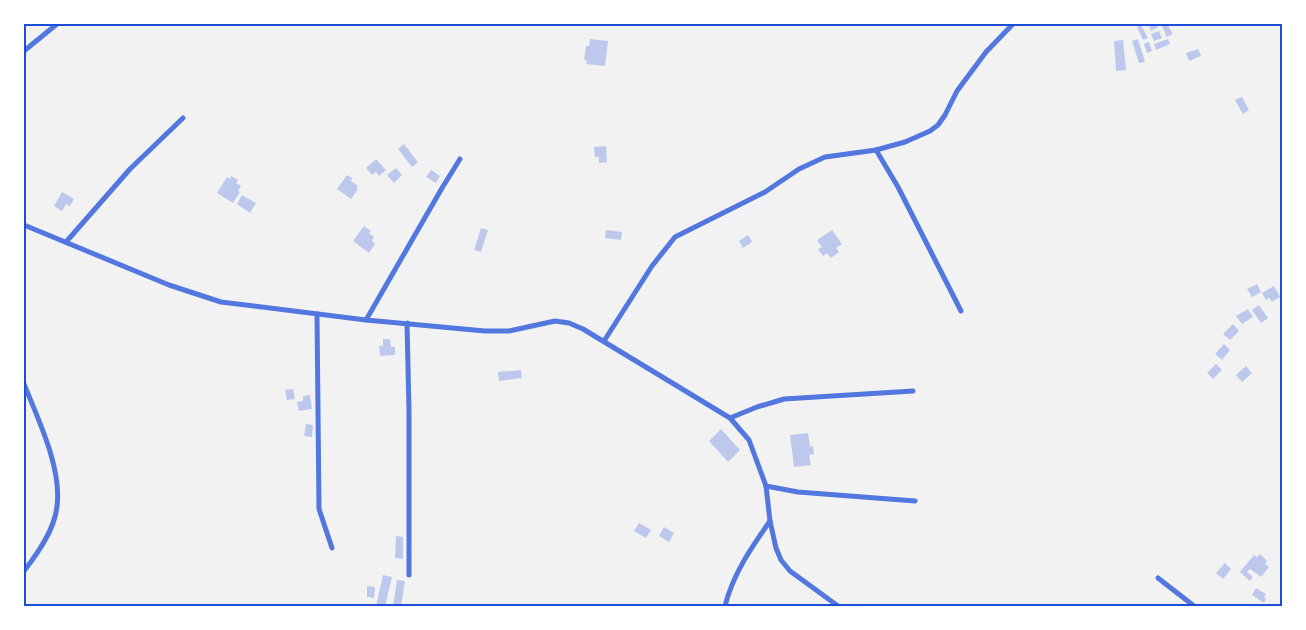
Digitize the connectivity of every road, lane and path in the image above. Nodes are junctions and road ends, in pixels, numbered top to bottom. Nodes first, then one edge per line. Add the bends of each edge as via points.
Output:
1 (57, 24) edge
2 (1013, 24) edge
3 (24, 51) edge
4 (183, 118) dead end
5 (876, 150) junction
6 (460, 159) dead end
7 (24, 225) edge
8 (66, 242) junction
9 (961, 311) dead end
10 (316, 314) junction
11 (366, 320) junction
12 (407, 324) junction
13 (604, 341) junction
14 (24, 384) edge
15 (914, 391) dead end
16 (730, 418) junction
17 (766, 486) junction
18 (916, 501) dead end
19 (770, 521) junction
20 (332, 548) dead end
21 (24, 571) edge
22 (409, 575) dead end
23 (1158, 578) dead end
24 (725, 606) edge
25 (838, 606) edge
26 (1194, 606) edge

1 - 3 street
2 - 5 street via 974,68 938,125 905,142
4 - 8 street via 130,169
5 - 9 street
5 - 13 street via 825,157 799,169 765,192 675,237 652,266
6 - 11 street
7 - 8 street
8 - 10 street via 169,285 221,302
10 - 11 street
10 - 20 street via 319,509
11 - 12 street
12 - 13 street via 509,331 555,321 569,323
12 - 22 street
13 - 16 street
14 - 21 street via 56,474 58,506 52,526
15 - 16 street via 784,399
16 - 17 street via 749,440
17 - 18 street via 798,492
17 - 19 street
19 - 24 street via 733,579
19 - 25 street via 781,560 790,571
23 - 26 street

